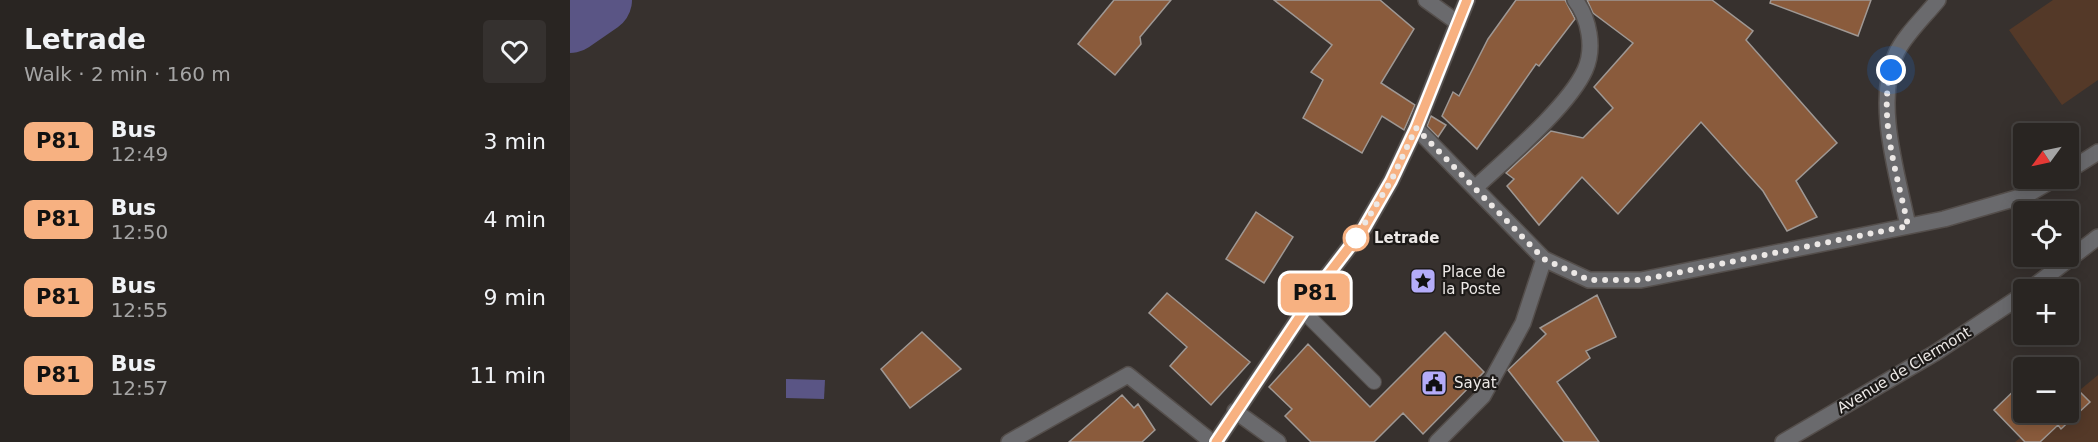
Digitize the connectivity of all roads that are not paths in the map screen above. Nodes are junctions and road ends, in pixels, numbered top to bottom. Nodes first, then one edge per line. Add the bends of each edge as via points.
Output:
1 (1426, 0) edge
2 (1467, 0) edge
3 (1575, 0) edge
4 (1938, 0) edge
5 (1458, 23) junction
6 (1416, 128) junction
7 (2098, 152) edge
8 (2079, 164) edge
9 (1475, 188) junction
10 (2037, 189) edge
11 (1908, 226) junction
12 (2098, 237) edge
13 (1544, 259) junction
14 (2043, 279) edge
15 (2013, 301) edge
16 (1303, 311) junction
17 (1374, 382) dead end
18 (1235, 411) junction
19 (1009, 442) edge
20 (1214, 442) edge
21 (1278, 442) edge
22 (1437, 442) edge
23 (1783, 442) edge

1 - 5 street
2 - 5 street
3 - 9 street via 1591,38 1586,69 1566,99
4 - 11 street via 1896,53 1887,87 1889,131
5 - 6 street
6 - 9 street
6 - 16 street via 1364,228
7 - 8 street
9 - 13 street
10 - 11 street via 2010,201
11 - 13 street via 1641,280 1589,280
12 - 14 street
13 - 22 street via 1523,323 1483,396
15 - 23 street, Avenue de Clermont via 1935,353
16 - 17 lane
16 - 18 street
18 - 20 street
18 - 21 street
19 - 20 street via 1128,375

